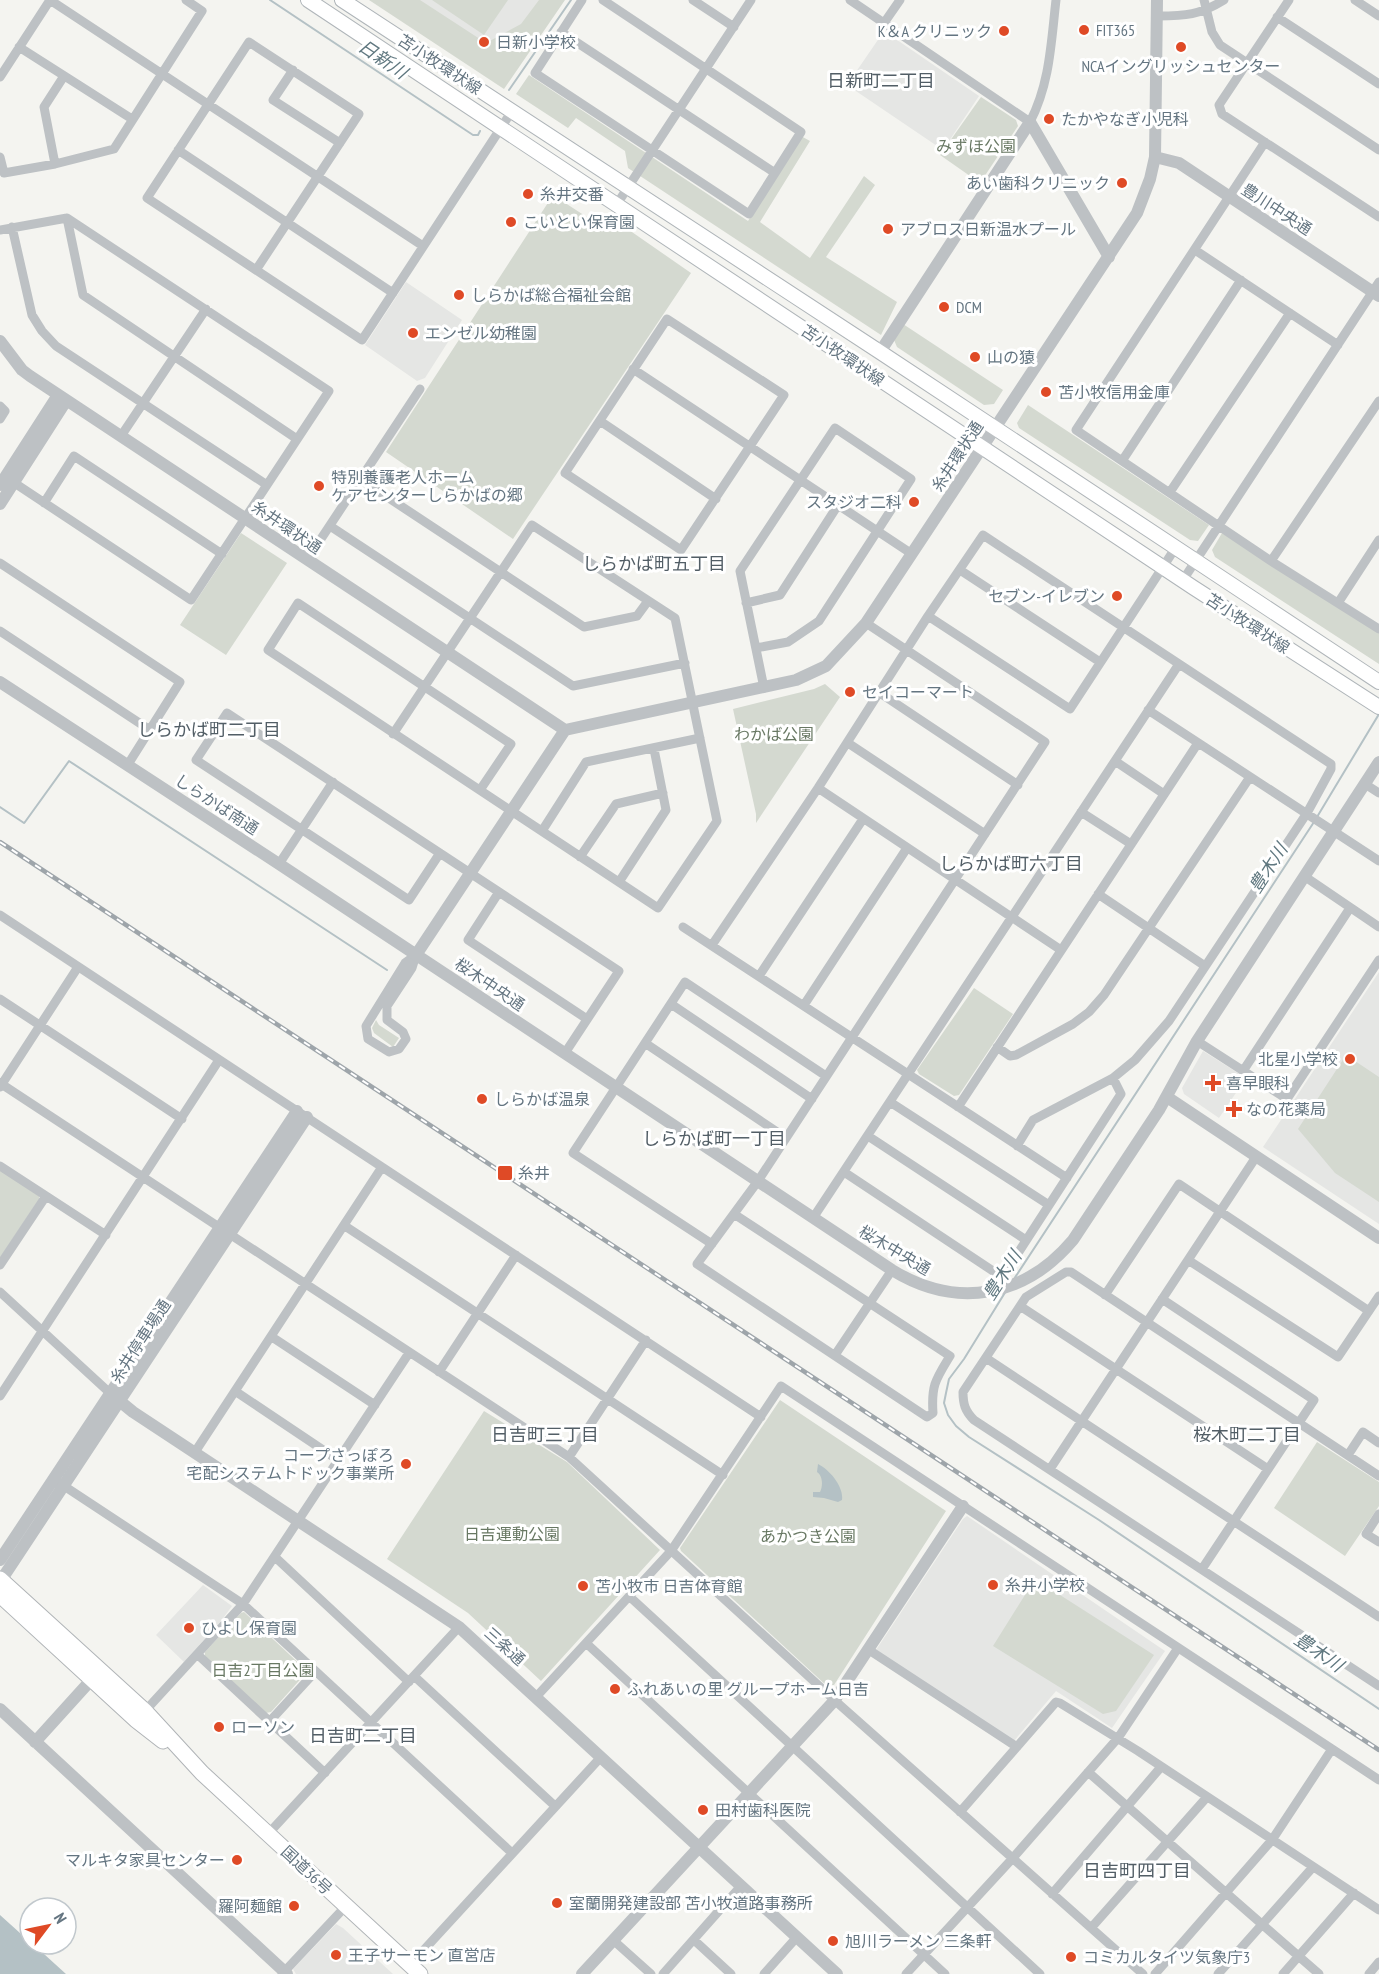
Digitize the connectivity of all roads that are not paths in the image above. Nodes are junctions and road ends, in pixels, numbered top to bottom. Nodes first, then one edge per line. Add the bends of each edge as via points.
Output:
1 (50, 0) edge
2 (186, 0) edge
3 (308, 0) edge
4 (342, 0) edge
5 (582, 0) edge
6 (603, 0) edge
7 (693, 0) edge
8 (752, 0) edge
9 (850, 0) edge
10 (900, 0) edge
11 (1056, 0) edge
12 (1157, 0) edge
13 (1204, 0) edge
14 (1224, 0) edge
15 (1288, 0) edge
16 (1356, 0) edge
17 (1208, 10) junction
18 (1158, 16) junction
19 (1379, 16) edge
20 (1277, 17) junction
21 (884, 23) junction
22 (734, 27) junction
23 (561, 32) junction
24 (19, 46) junction
25 (1247, 63) junction
26 (706, 68) junction
27 (293, 70) junction
28 (161, 73) junction
29 (64, 76) junction
30 (0, 77) edge
31 (1379, 84) edge
32 (209, 104) junction
33 (679, 110) junction
34 (512, 111) junction
35 (132, 119) junction
36 (1030, 122) junction
37 (501, 128) junction
38 (1265, 142) junction
39 (340, 143) junction
40 (178, 150) junction
41 (652, 150) junction
42 (1379, 150) edge
43 (0, 157) edge
44 (1155, 157) junction
45 (55, 164) junction
46 (775, 173) junction
47 (317, 177) junction
48 (628, 187) junction
49 (1229, 197) junction
50 (617, 204) junction
51 (67, 218) junction
52 (1379, 218) edge
53 (286, 223) junction
54 (12, 227) junction
55 (0, 230) edge
56 (423, 246) junction
57 (1195, 250) junction
58 (1109, 257) junction
59 (256, 270) junction
60 (1240, 280) junction
61 (1377, 290) edge
62 (393, 293) junction
63 (206, 309) junction
64 (1290, 313) junction
65 (0, 341) edge
66 (1338, 345) junction
67 (880, 352) junction
68 (174, 356) junction
69 (633, 369) junction
70 (420, 389) dead end
71 (62, 398) junction
72 (1379, 401) edge
73 (142, 403) junction
74 (0, 406) edge
75 (0, 419) edge
76 (600, 421) junction
77 (995, 428) junction
78 (121, 436) junction
79 (297, 439) junction
80 (751, 447) junction
81 (982, 447) junction
82 (1122, 461) junction
83 (360, 479) junction
84 (5, 480) edge
85 (800, 480) junction
86 (267, 485) junction
87 (1170, 492) junction
88 (716, 499) junction
89 (44, 503) junction
90 (0, 504) edge
91 (838, 505) junction
92 (245, 519) junction
93 (1219, 525) junction
94 (330, 526) junction
95 (878, 531) junction
96 (1379, 540) edge
97 (1176, 547) junction
98 (222, 554) junction
99 (912, 554) junction
100 (307, 560) junction
101 (1196, 560) junction
102 (1271, 561) junction
103 (0, 565) edge
104 (1163, 567) junction
105 (960, 570) junction
106 (501, 572) junction
107 (1183, 580) junction
108 (648, 601) junction
109 (746, 603) junction
110 (1338, 603) junction
111 (928, 616) junction
112 (470, 618) junction
113 (866, 623) junction
114 (1123, 627) junction
115 (1379, 629) edge
116 (0, 631) edge
117 (756, 648) junction
118 (908, 650) junction
119 (448, 653) junction
120 (1100, 662) junction
121 (685, 663) junction
122 (1179, 664) junction
123 (0, 681) edge
124 (1379, 682) edge
125 (424, 687) junction
126 (764, 688) junction
127 (880, 693) junction
128 (693, 703) junction
129 (1376, 705) edge
130 (1148, 710) junction
131 (150, 730) junction
132 (565, 730) junction
133 (393, 734) junction
134 (700, 738) junction
135 (848, 743) junction
136 (1198, 743) junction
137 (654, 749) junction
138 (1115, 761) junction
139 (1379, 762) edge
140 (127, 766) junction
141 (1250, 777) junction
142 (333, 782) junction
143 (1365, 784) junction
144 (1018, 785) junction
145 (818, 788) junction
146 (480, 790) junction
147 (1379, 793) edge
148 (663, 794) junction
149 (1164, 794) junction
150 (511, 810) junction
151 (1082, 812) junction
152 (1309, 815) junction
153 (863, 819) junction
154 (302, 831) junction
155 (542, 831) junction
156 (1334, 831) junction
157 (985, 834) junction
158 (1131, 844) junction
159 (907, 848) junction
160 (440, 853) junction
161 (580, 857) junction
162 (1379, 861) edge
163 (279, 864) junction
164 (470, 873) junction
165 (1304, 876) junction
166 (955, 881) junction
167 (619, 882) junction
168 (499, 892) junction
169 (1098, 894) junction
170 (1350, 908) junction
171 (0, 915) edge
172 (1011, 917) junction
173 (683, 927) dead end
174 (1379, 927) edge
175 (1149, 928) junction
176 (712, 945) junction
177 (1061, 950) junction
178 (416, 955) junction
179 (1379, 960) edge
180 (1205, 966) junction
181 (78, 967) junction
182 (759, 976) junction
183 (0, 999) edge
184 (671, 1004) junction
185 (804, 1005) junction
186 (587, 1019) junction
187 (40, 1026) junction
188 (852, 1036) junction
189 (1197, 1041) junction
190 (645, 1043) junction
191 (997, 1047) junction
192 (564, 1053) junction
193 (219, 1060) junction
194 (1243, 1071) junction
195 (908, 1074) junction
196 (826, 1076) junction
197 (1113, 1078) junction
198 (1, 1084) edge
199 (616, 1088) junction
200 (1167, 1097) junction
201 (812, 1099) junction
202 (890, 1102) junction
203 (958, 1107) junction
204 (302, 1114) junction
205 (182, 1119) junction
206 (868, 1136) junction
207 (786, 1138) junction
208 (1017, 1146) junction
209 (1256, 1156) junction
210 (0, 1166) edge
211 (382, 1167) junction
212 (844, 1172) junction
213 (144, 1178) junction
214 (1067, 1178) junction
215 (758, 1181) junction
216 (46, 1196) junction
217 (1049, 1205) junction
218 (1220, 1212) junction
219 (734, 1214) junction
220 (813, 1218) junction
221 (345, 1226) junction
222 (219, 1228) junction
223 (106, 1235) junction
224 (230, 1235) junction
225 (1379, 1238) edge
226 (1026, 1240) junction
227 (712, 1244) junction
228 (516, 1255) junction
229 (1188, 1260) junction
230 (0, 1265) edge
231 (892, 1270) junction
232 (305, 1284) junction
233 (0, 1292) edge
234 (1105, 1295) junction
235 (1379, 1296) edge
236 (1162, 1299) junction
237 (869, 1304) junction
238 (1020, 1306) junction
239 (1369, 1311) junction
240 (478, 1314) junction
241 (1147, 1322) junction
242 (42, 1331) junction
243 (272, 1337) junction
244 (646, 1340) junction
245 (409, 1353) junction
246 (835, 1355) junction
247 (986, 1359) junction
248 (1116, 1369) junction
249 (439, 1372) junction
250 (235, 1391) junction
251 (0, 1395) edge
252 (116, 1398) junction
253 (608, 1399) junction
254 (375, 1405) junction
255 (761, 1417) junction
256 (1081, 1421) junction
257 (1299, 1423) junction
258 (1379, 1443) edge
259 (195, 1452) junction
260 (1348, 1455) junction
261 (570, 1457) junction
262 (338, 1460) junction
263 (1050, 1469) junction
264 (1268, 1469) junction
265 (723, 1475) junction
266 (1379, 1476) edge
267 (58, 1483) junction
268 (963, 1506) junction
269 (1379, 1514) edge
270 (298, 1520) junction
271 (1233, 1521) junction
272 (1379, 1542) edge
273 (671, 1551) junction
274 (275, 1557) junction
275 (0, 1560) edge
276 (1202, 1569) junction
277 (0, 1584) edge
278 (630, 1596) junction
279 (243, 1604) junction
280 (1379, 1617) edge
281 (459, 1627) junction
282 (586, 1643) junction
283 (1178, 1647) junction
284 (869, 1650) junction
285 (197, 1654) junction
286 (315, 1672) junction
287 (92, 1679) junction
288 (411, 1679) junction
289 (1379, 1686) edge
290 (536, 1697) junction
291 (834, 1701) junction
292 (0, 1709) edge
293 (145, 1711) junction
294 (270, 1721) junction
295 (372, 1723) junction
296 (1118, 1738) junction
297 (35, 1742) junction
298 (793, 1746) junction
299 (1017, 1747) junction
300 (1332, 1749) junction
301 (601, 1757) junction
302 (194, 1765) junction
303 (1161, 1767) junction
304 (1088, 1772) junction
305 (325, 1773) junction
306 (1379, 1780) edge
307 (749, 1793) junction
308 (1207, 1797) junction
309 (555, 1806) junction
310 (1128, 1807) junction
311 (960, 1812) junction
312 (268, 1834) junction
313 (1272, 1840) junction
314 (1167, 1842) junction
315 (699, 1847) junction
316 (513, 1853) junction
317 (1012, 1859) junction
318 (1313, 1867) junction
319 (741, 1886) junction
320 (1226, 1893) junction
321 (1353, 1893) junction
322 (1052, 1894) junction
323 (346, 1906) junction
324 (967, 1906) junction
325 (1379, 1910) edge
326 (1263, 1924) junction
327 (1091, 1928) junction
328 (797, 1937) junction
329 (613, 1940) junction
330 (694, 1940) junction
331 (924, 1955) junction
332 (1299, 1956) junction
333 (1379, 1962) edge
334 (415, 1969) edge
335 (285, 1973) edge
336 (582, 1974) edge
337 (651, 1974) edge
338 (663, 1974) edge
339 (731, 1974) edge
340 (764, 1974) edge
341 (835, 1974) edge
342 (906, 1974) edge
343 (945, 1974) edge
344 (1040, 1974) edge
345 (1143, 1974) edge
346 (1155, 1974) edge
347 (1218, 1974) edge
348 (1283, 1974) edge
349 (1319, 1974) edge
350 (1369, 1974) edge

1 - 24 street
1 - 28 street
2 - 28 street via 202,10
3 - 37 main road, 苫小牧環状線
4 - 34 main road, 苫小牧環状線
5 - 23 street
6 - 26 street
7 - 22 street
8 - 22 street
9 - 21 street
10 - 21 street
11 - 36 street via 1046,80
12 - 18 street, 糸井環状通
13 - 17 street
14 - 17 street
15 - 20 street
16 - 19 street
17 - 18 street via 1185,16
17 - 25 street via 1212,32 1220,45
18 - 44 street, 糸井環状通
20 - 25 street
20 - 31 street
21 - 36 street
22 - 26 street
23 - 33 street
23 - 41 street via 535,73
24 - 29 street
24 - 30 street
25 - 38 street via 1219,105 1222,114
25 - 42 street
26 - 33 street
26 - 46 street via 801,132
27 - 32 street via 249,42
27 - 39 street via 359,114
27 - 39 street via 273,100
28 - 32 street
28 - 35 street
29 - 35 street
29 - 45 street via 44,107
32 - 40 street
32 - 47 street
33 - 41 street
33 - 46 street
34 - 37 street
34 - 48 main road, 苫小牧環状線
35 - 45 street via 114,149
36 - 58 street
36 - 67 street
37 - 50 main road, 苫小牧環状線
37 - 56 street
38 - 49 street
38 - 52 street
39 - 47 street
40 - 53 street
40 - 59 street via 147,198
41 - 46 street via 749,214
41 - 48 street
43 - 45 street via 4,173
44 - 49 street, 豊川中央通 via 1179,163
44 - 58 street, 糸井環状通 via 1137,213
47 - 53 street
47 - 56 street
48 - 50 street
48 - 67 main road, 苫小牧環状線
49 - 57 street
49 - 61 street, 豊川中央通
50 - 81 main road, 苫小牧環状線
51 - 54 street
51 - 63 street
51 - 68 street via 83,296
53 - 59 street
53 - 62 street
54 - 55 street
54 - 73 street via 32,315 42,331 56,346
56 - 62 street
57 - 60 street
57 - 82 street via 1076,430
58 - 77 street, 糸井環状通
59 - 62 street via 362,340
60 - 64 street
60 - 82 street
61 - 66 street
63 - 68 street
63 - 79 street via 328,391
64 - 66 street
64 - 87 street
65 - 71 street, 糸井環状通 via 22,370
66 - 93 street
67 - 77 main road, 苫小牧環状線
68 - 73 street
68 - 79 street
69 - 76 street
69 - 80 street
69 - 80 street via 666,319 784,395
70 - 83 street
71 - 78 street, 糸井環状通
71 - 84 street
72 - 102 street
73 - 78 street
73 - 86 street
74 - 75 street via 5,411
76 - 88 street
76 - 88 street via 566,473 681,550
77 - 81 street, 糸井環状通
77 - 97 main road, 苫小牧環状線
78 - 92 street, 糸井環状通
79 - 86 street
80 - 85 street
80 - 88 street
81 - 99 street, 糸井環状通
81 - 104 main road, 苫小牧環状線
82 - 87 street
83 - 94 street
83 - 106 street
84 - 89 street
84 - 90 street
85 - 91 street
85 - 95 street via 835,428 911,479
85 - 109 street via 740,571
86 - 92 street
87 - 93 street
89 - 98 street via 191,600
89 - 98 street via 74,456
91 - 95 street
91 - 109 street via 780,595
92 - 98 street
92 - 100 street, 糸井環状通
93 - 101 street
93 - 102 street
94 - 100 street
94 - 112 street
95 - 99 street
95 - 117 street via 819,621 788,642
96 - 110 street
97 - 101 main road, 苫小牧環状線
97 - 104 street
99 - 113 street, 糸井環状通
100 - 119 street, 糸井環状通
101 - 107 street
101 - 124 main road, 苫小牧環状線
102 - 110 street
103 - 131 street via 180,682
104 - 107 main road, 苫小牧環状線
104 - 114 street
105 - 111 street
105 - 114 street via 983,535
105 - 120 street
106 - 108 street via 584,627 637,616
106 - 108 street via 532,525
106 - 112 street
107 - 129 main road, 苫小牧環状線
108 - 121 street via 675,618
109 - 117 street
110 - 115 street
111 - 118 street
111 - 120 street via 1070,709
112 - 119 street
112 - 121 street via 573,686
113 - 118 street
113 - 126 street, 糸井環状通 via 826,666 796,680
114 - 120 street
114 - 122 street
116 - 131 street
117 - 126 street
118 - 127 street
118 - 144 street via 1045,742
119 - 125 street
119 - 132 street, 糸井環状通
121 - 128 street
122 - 130 street
122 - 152 street via 1331,765
123 - 140 street, しらかば南通
125 - 133 street
125 - 133 street via 298,603 268,650
125 - 146 street via 511,744
126 - 128 street, 糸井環状通
127 - 135 street
127 - 144 street
128 - 132 street, 糸井環状通
128 - 134 street
130 - 136 street
130 - 138 street
131 - 140 street
132 - 150 street
133 - 146 street
134 - 137 street
134 - 167 street via 717,821 658,908
135 - 145 street
135 - 157 street
136 - 141 street
136 - 149 street
137 - 148 street
137 - 155 street via 586,762
138 - 149 street
138 - 151 street
139 - 143 street, 桜木中央通
140 - 163 street, しらかば南通
141 - 152 street
141 - 175 street
142 - 154 street
142 - 154 street via 227,712 196,760
142 - 160 street
143 - 147 street
143 - 156 street, 桜木中央通
144 - 157 street
145 - 153 street
145 - 176 street
146 - 150 street
148 - 161 street via 616,804
148 - 167 street via 666,810
149 - 158 street
150 - 155 street
150 - 164 street
151 - 158 street
151 - 172 street
152 - 156 street
152 - 180 street
153 - 159 street
153 - 182 street
154 - 160 street via 409,900
154 - 163 street
155 - 161 street
156 - 162 street
156 - 165 street, 桜木中央通
157 - 166 street
158 - 169 street
159 - 166 street
159 - 185 street
160 - 164 street
161 - 167 street
163 - 178 street, しらかば南通
164 - 168 street
164 - 178 street
165 - 170 street
165 - 189 street, 桜木中央通
166 - 172 street
166 - 188 street
168 - 186 street via 468,940
168 - 186 street via 619,971
169 - 175 street
169 - 177 street
170 - 174 street
170 - 194 street
171 - 181 street
172 - 177 street
172 - 195 street
173 - 176 street
175 - 180 street
175 - 191 street via 1089,1012 1016,1054 1010,1056
176 - 182 street
177 - 191 street
178 - 178 street via 387,1006 387,1020 406,1039 399,1049 389,1052 368,1039 366,1026 405,963
178 - 192 street, 桜木中央通
179 - 194 street via 1287,1099
180 - 197 street via 1169,1021 1135,1060
181 - 187 street
181 - 193 street
182 - 185 street
183 - 187 street
184 - 190 street
184 - 196 street via 685,982
184 - 201 street
185 - 188 street
186 - 192 street
187 - 198 street
187 - 205 street
188 - 195 street
188 - 196 street
189 - 194 street
189 - 200 street, 桜木中央通
190 - 199 street
190 - 207 street
191 - 203 street
192 - 199 street, 桜木中央通
193 - 204 street
193 - 205 street
195 - 202 street
195 - 203 street
196 - 201 street
197 - 208 street via 1033,1120
197 - 214 street via 1121,1094
198 - 213 street
199 - 215 street, 桜木中央通
199 - 227 street via 573,1153
200 - 209 street
200 - 231 street, 桜木中央通 via 1073,1240 1042,1270 1018,1284 984,1293 944,1292
201 - 207 street
202 - 206 street
202 - 217 street
203 - 208 street
204 - 211 street
204 - 222 street, 糸井停車場通
204 - 224 street, 糸井停車場通
205 - 213 street
206 - 212 street
206 - 226 street
207 - 215 street
208 - 214 street
209 - 218 street
209 - 225 street
210 - 216 street
211 - 221 street
211 - 228 street
212 - 220 street
212 - 226 street via 996,1273 1007,1270
213 - 222 street
213 - 223 street
214 - 217 street
215 - 219 street
215 - 220 street, 桜木中央通
216 - 223 street
216 - 230 street
217 - 226 street
218 - 229 street
218 - 234 street via 1179,1184
218 - 239 street
219 - 227 street
219 - 237 street
220 - 231 street, 桜木中央通
221 - 232 street
221 - 240 street
222 - 224 street
222 - 252 street, 糸井停車場通
223 - 242 street
224 - 232 street
224 - 252 street, 糸井停車場通
227 - 246 street via 697,1264
228 - 240 street
228 - 244 street
229 - 236 street
229 - 239 street via 1338,1357
231 - 237 street
232 - 243 street
232 - 245 street
233 - 242 street
234 - 238 street via 1066,1272
234 - 241 street
235 - 239 street
236 - 241 street
236 - 257 street via 1314,1400
237 - 246 street
237 - 246 street via 950,1356 935,1380 933,1413 927,1417
238 - 247 street
238 - 248 street
240 - 249 street
240 - 253 street
241 - 248 street
241 - 257 street
242 - 251 street
242 - 252 street
243 - 250 street
243 - 254 street
244 - 253 street
244 - 255 street
245 - 249 street
245 - 254 street
247 - 256 street
247 - 263 street via 963,1392 967,1413
248 - 256 street
248 - 264 street
249 - 261 street
250 - 259 street
250 - 262 street
252 - 259 street, 三条通
252 - 267 street, 糸井停車場通
253 - 261 street
253 - 265 street
254 - 262 street
255 - 265 street
255 - 268 street via 781,1386
256 - 263 street
256 - 271 street
257 - 260 street
257 - 264 street
258 - 260 street via 1363,1432
259 - 270 street, 三条通
260 - 266 street
261 - 273 street
262 - 270 street
263 - 276 street
264 - 271 street
265 - 273 street
267 - 275 street, 糸井停車場通
267 - 277 street, 糸井停車場通
267 - 279 street
268 - 283 street
268 - 284 street
269 - 272 street via 1366,1534
270 - 274 street
270 - 281 street, 三条通
271 - 276 street
271 - 280 street
273 - 278 street
273 - 291 street
274 - 279 street
274 - 288 street
276 - 289 street
277 - 287 highway, 国道36号
277 - 293 highway, 国道36号
278 - 282 street
278 - 298 street
279 - 285 street
279 - 286 street
281 - 288 street
281 - 290 street, 三条通
282 - 290 street
282 - 307 street
283 - 296 street
283 - 300 street
284 - 291 street
284 - 299 street
285 - 293 street
285 - 294 street
286 - 294 street
286 - 295 street
287 - 297 street
287 - 302 highway, 国道36号
288 - 295 street
288 - 309 street
290 - 301 street, 三条通
291 - 298 street
291 - 311 street
292 - 297 street
293 - 302 highway, 国道36号
294 - 305 street
295 - 305 street
295 - 316 street
296 - 299 street via 1056,1702
296 - 303 street
296 - 304 street
297 - 335 street
298 - 307 street
298 - 324 street
299 - 311 street
300 - 306 street
300 - 313 street
301 - 309 street
301 - 315 street, 三条通
302 - 312 highway, 国道36号
303 - 308 street
303 - 310 street
304 - 310 street
304 - 317 street
305 - 312 street
307 - 315 street
307 - 331 street
308 - 313 street
308 - 314 street
309 - 316 street
310 - 314 street
310 - 322 street
311 - 317 street
312 - 323 highway, 国道36号
313 - 318 street
313 - 320 street
314 - 320 street
314 - 327 street
315 - 319 street, 三条通
315 - 329 street
316 - 334 street
317 - 322 street
317 - 324 street
318 - 321 street
318 - 326 street
319 - 328 street, 三条通
319 - 330 street
320 - 326 street
320 - 346 street
321 - 325 street
321 - 332 street
322 - 327 street
323 - 334 highway, 国道36号
323 - 335 street
324 - 331 street
324 - 344 street
326 - 332 street
326 - 347 street
327 - 345 street
328 - 340 street
328 - 341 street, 三条通
329 - 336 street
329 - 337 street
330 - 338 street
330 - 339 street
331 - 342 street
331 - 343 street
332 - 348 street
332 - 349 street
333 - 350 street

